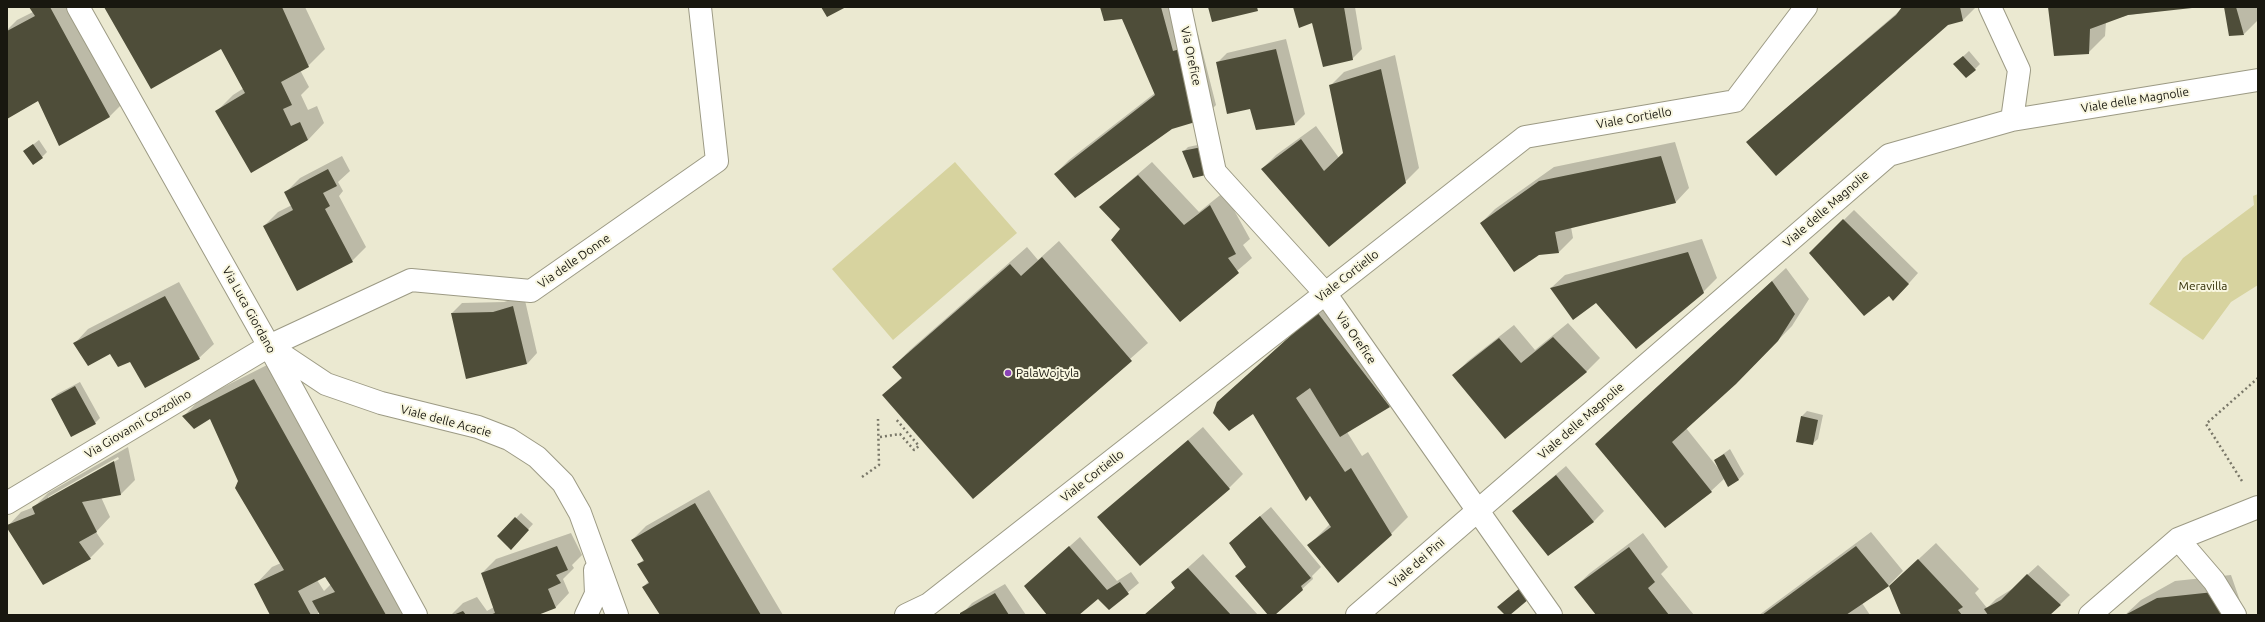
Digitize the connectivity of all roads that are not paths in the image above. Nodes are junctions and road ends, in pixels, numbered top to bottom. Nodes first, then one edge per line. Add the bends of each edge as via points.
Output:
1 (78, 7) edge
2 (700, 7) edge
3 (1180, 7) edge
4 (1806, 7) edge
5 (1990, 7) edge
6 (2258, 80) edge
7 (2012, 120) junction
8 (1325, 294) junction
9 (269, 346) junction
10 (7, 503) edge
11 (2258, 507) edge
12 (1478, 511) junction
13 (2178, 539) junction
14 (595, 559) junction
15 (416, 615) edge
16 (586, 615) edge
17 (617, 615) edge
18 (906, 615) edge
19 (1356, 615) edge
20 (1550, 615) edge
21 (2090, 615) edge
22 (2235, 615) edge

1 - 9 street, Via Luca Giordano
2 - 9 street, Via delle Donne via 717,161 530,291 411,280
3 - 8 street, Via Orefice via 1215,172
4 - 8 street, Viale Cortiello via 1735,101 1525,137
5 - 7 street via 2019,70
6 - 7 street, Viale delle Magnolie
7 - 12 street, Viale delle Magnolie via 1889,155
8 - 12 street, Via Orefice
8 - 18 street, Viale Cortiello via 929,604
9 - 10 street, Via Giovanni Cozzolino
9 - 14 street, Viale delle Acacie via 326,384 381,403 478,427 509,439 532,453 563,483 580,513
9 - 15 street, Via Luca Giordano
11 - 13 street
12 - 19 street, Viale dei Pini
12 - 20 street, Via Orefice
13 - 21 street
13 - 22 street via 2214,581
14 - 16 street, Viale delle Acacie via 596,594
14 - 17 street, Viale delle Acacie

